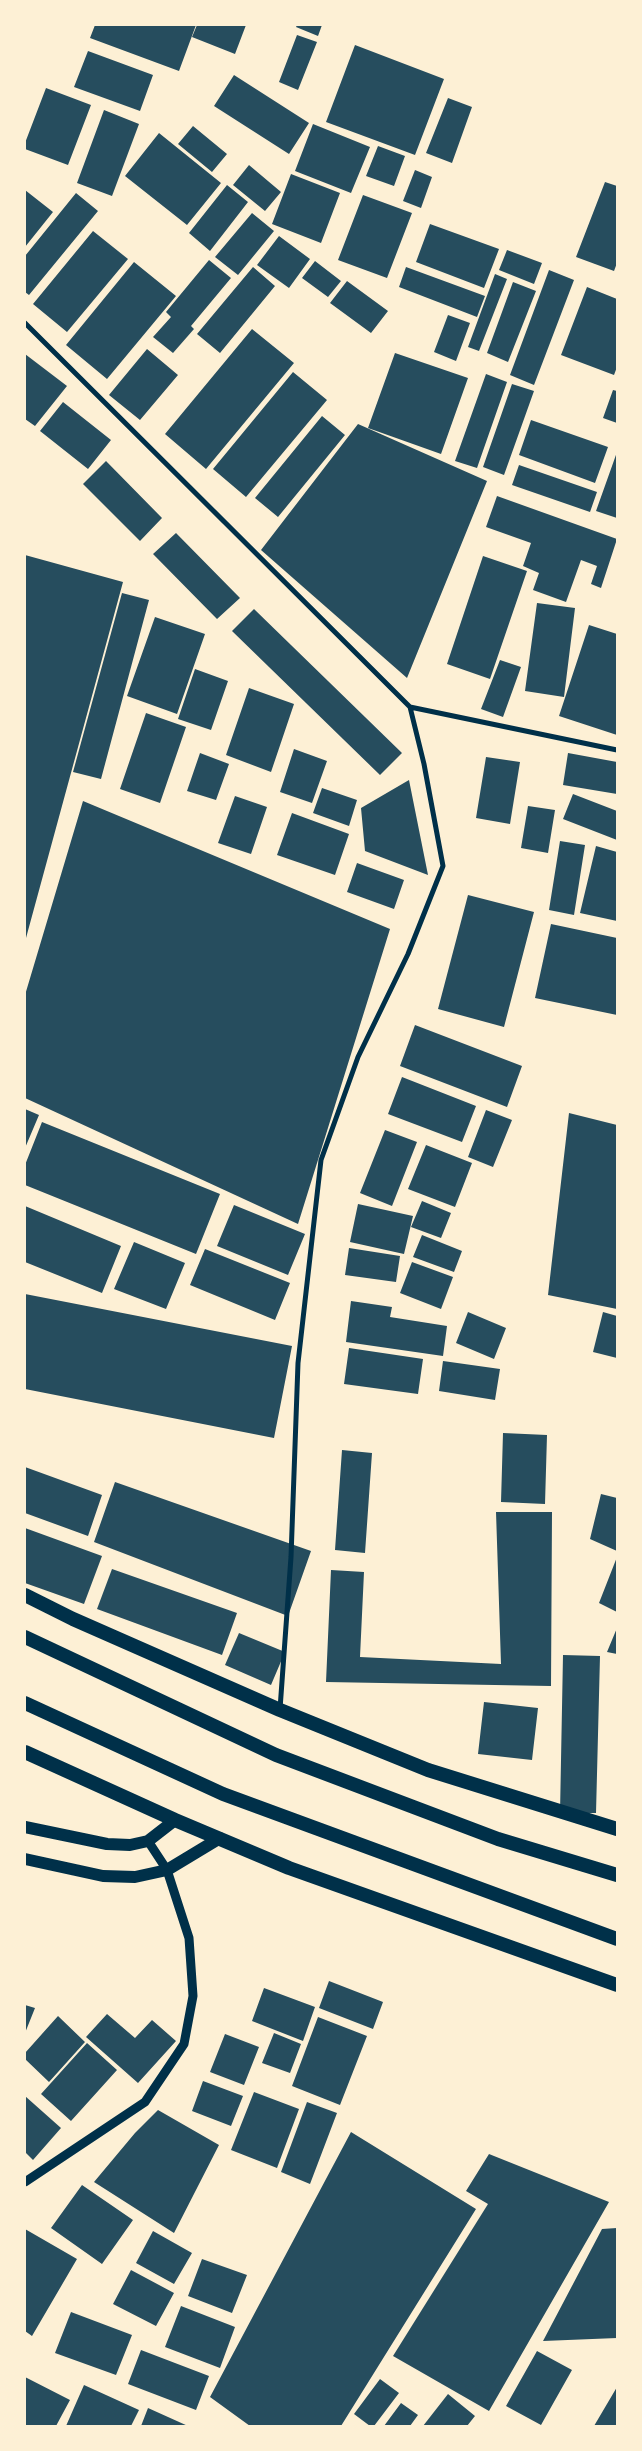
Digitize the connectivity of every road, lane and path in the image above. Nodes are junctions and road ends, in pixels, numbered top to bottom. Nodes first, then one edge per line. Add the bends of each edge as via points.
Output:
1 (25, 323) edge
2 (410, 707) junction
3 (617, 750) edge
4 (25, 1595) edge
5 (25, 1637) edge
6 (25, 1703) edge
7 (280, 1710) junction
8 (25, 1752) edge
9 (175, 1820) junction
10 (25, 1827) edge
11 (617, 1829) edge
12 (220, 1838) junction
13 (148, 1841) junction
14 (25, 1859) edge
15 (167, 1870) junction
16 (617, 1875) edge
17 (617, 1939) edge
18 (617, 1985) edge
19 (25, 2182) edge

1 - 2 street
2 - 3 street
2 - 7 street via 443,866 408,954 358,1057 321,1160 298,1362 291,1557
4 - 7 highway
5 - 16 highway via 276,1755 498,1839
6 - 17 highway via 223,1794
7 - 11 highway via 428,1770
8 - 9 highway
9 - 12 highway
9 - 13 main road
10 - 13 main road via 107,1844 130,1845
12 - 15 main road
12 - 18 highway via 289,1868
13 - 15 street
14 - 15 main road via 103,1876 134,1877
15 - 19 street via 189,1938 193,1996 184,2044 145,2102

